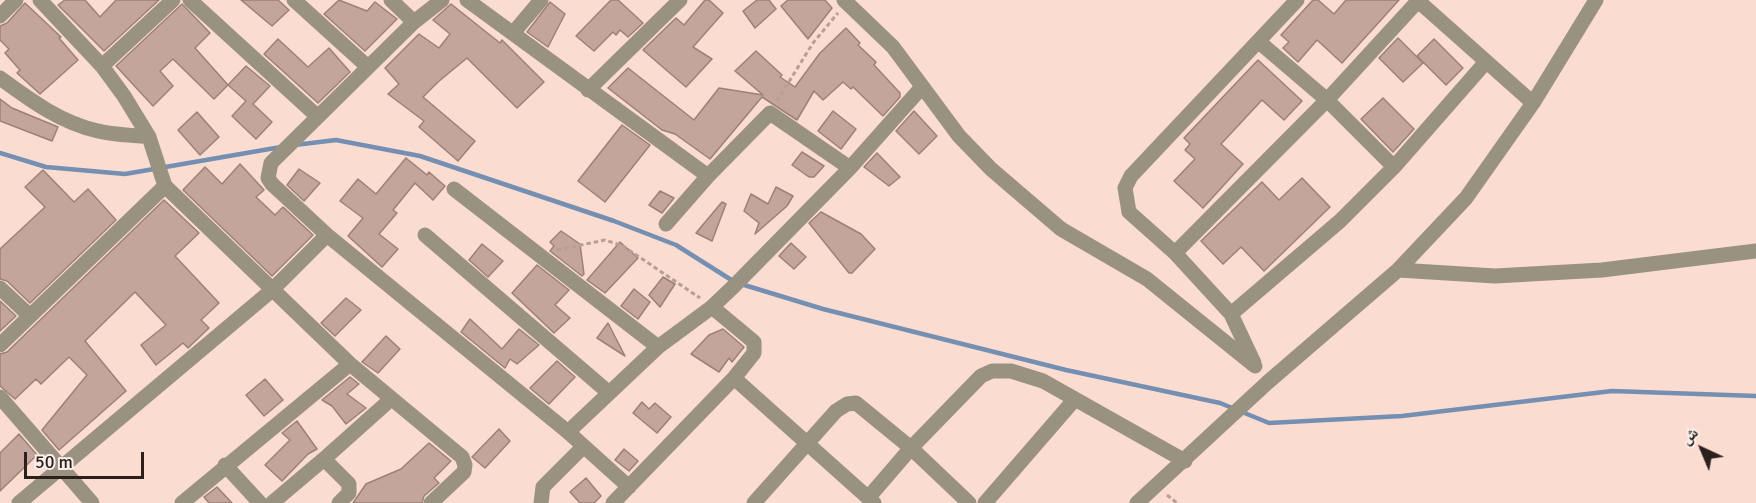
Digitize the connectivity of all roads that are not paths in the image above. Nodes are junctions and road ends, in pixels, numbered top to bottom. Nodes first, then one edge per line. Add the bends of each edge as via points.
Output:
1 (16, 0) edge
2 (40, 0) edge
3 (173, 0) edge
4 (190, 0) edge
5 (294, 0) edge
6 (391, 0) edge
7 (442, 0) edge
8 (467, 0) edge
9 (541, 0) edge
10 (1297, 0) edge
11 (1596, 0) edge
12 (1418, 1) edge
13 (846, 2) edge
14 (673, 3) edge
15 (0, 16) edge
16 (414, 22) junction
17 (514, 32) junction
18 (1258, 41) junction
19 (1485, 63) junction
20 (102, 66) junction
21 (368, 67) junction
22 (0, 78) edge
23 (922, 87) junction
24 (588, 90) junction
25 (1327, 100) junction
26 (1533, 103) junction
27 (317, 116) junction
28 (149, 136) junction
29 (1394, 166) junction
30 (850, 168) junction
31 (162, 174) junction
32 (708, 176) junction
33 (454, 189) dead end
34 (666, 224) dead end
35 (327, 235) junction
36 (425, 235) dead end
37 (1756, 251) edge
38 (1175, 253) junction
39 (1398, 270) junction
40 (0, 288) edge
41 (271, 291) junction
42 (712, 307) junction
43 (1231, 314) junction
44 (30, 316) junction
45 (0, 345) edge
46 (658, 347) junction
47 (350, 364) junction
48 (1255, 366) junction
49 (734, 378) junction
50 (1268, 382) junction
51 (608, 392) junction
52 (0, 397) edge
53 (1075, 399) junction
54 (390, 400) junction
55 (568, 432) junction
56 (807, 445) junction
57 (583, 447) junction
58 (911, 448) junction
59 (324, 459) junction
60 (1185, 460) junction
61 (225, 465) junction
62 (61, 467) junction
63 (629, 487) junction
64 (871, 500) edge
65 (760, 501) edge
66 (19, 503) edge
67 (92, 503) edge
68 (182, 503) edge
69 (260, 503) edge
70 (272, 503) edge
71 (339, 503) edge
72 (431, 503) edge
73 (541, 503) edge
74 (613, 503) edge
75 (969, 503) edge
76 (985, 503) edge
77 (1137, 503) edge

1 - 15 street
2 - 20 street
3 - 20 street
4 - 27 street
5 - 21 street
6 - 16 street
7 - 16 street
8 - 17 street
9 - 17 street
10 - 18 street
11 - 26 street
12 - 19 street
12 - 25 street
13 - 23 street via 893,47
14 - 24 street
16 - 21 street
17 - 24 street
18 - 25 street
18 - 38 street via 1131,176 1125,188 1129,212
19 - 26 street
19 - 29 street
20 - 28 street
21 - 27 street
22 - 28 street via 37,105 68,121 99,132
23 - 30 street
23 - 48 street via 959,136 1022,196 1061,228 1147,279
24 - 32 street
25 - 29 street
25 - 38 street
26 - 39 street via 1466,198
27 - 35 street via 271,163 268,171 272,184
28 - 31 street
29 - 43 street via 1340,221
30 - 32 street via 770,112
30 - 42 street
31 - 41 street
31 - 44 street
32 - 34 street
33 - 46 street
35 - 41 street
35 - 55 street
36 - 51 street
37 - 39 street via 1602,270 1455,275
38 - 43 street
39 - 50 street
40 - 44 street
41 - 47 street
41 - 62 street
42 - 46 street
42 - 49 street via 756,346
43 - 48 street
44 - 45 street
46 - 51 street
47 - 54 street
47 - 61 street
48 - 50 street
49 - 56 street
49 - 63 street
50 - 60 street
51 - 55 street
52 - 62 street
53 - 58 street via 1043,381 1011,371 992,371 981,376
53 - 60 street
53 - 76 street
54 - 59 street
54 - 72 street via 462,457 465,465 461,477
55 - 57 street
56 - 58 street via 836,411 856,402
56 - 64 street
56 - 65 street
57 - 63 street
57 - 73 street via 543,487
58 - 64 street
58 - 75 street
59 - 70 street
59 - 71 street via 349,484 349,493
60 - 77 street
61 - 68 street
61 - 69 street
62 - 66 street
62 - 67 street
63 - 74 street

